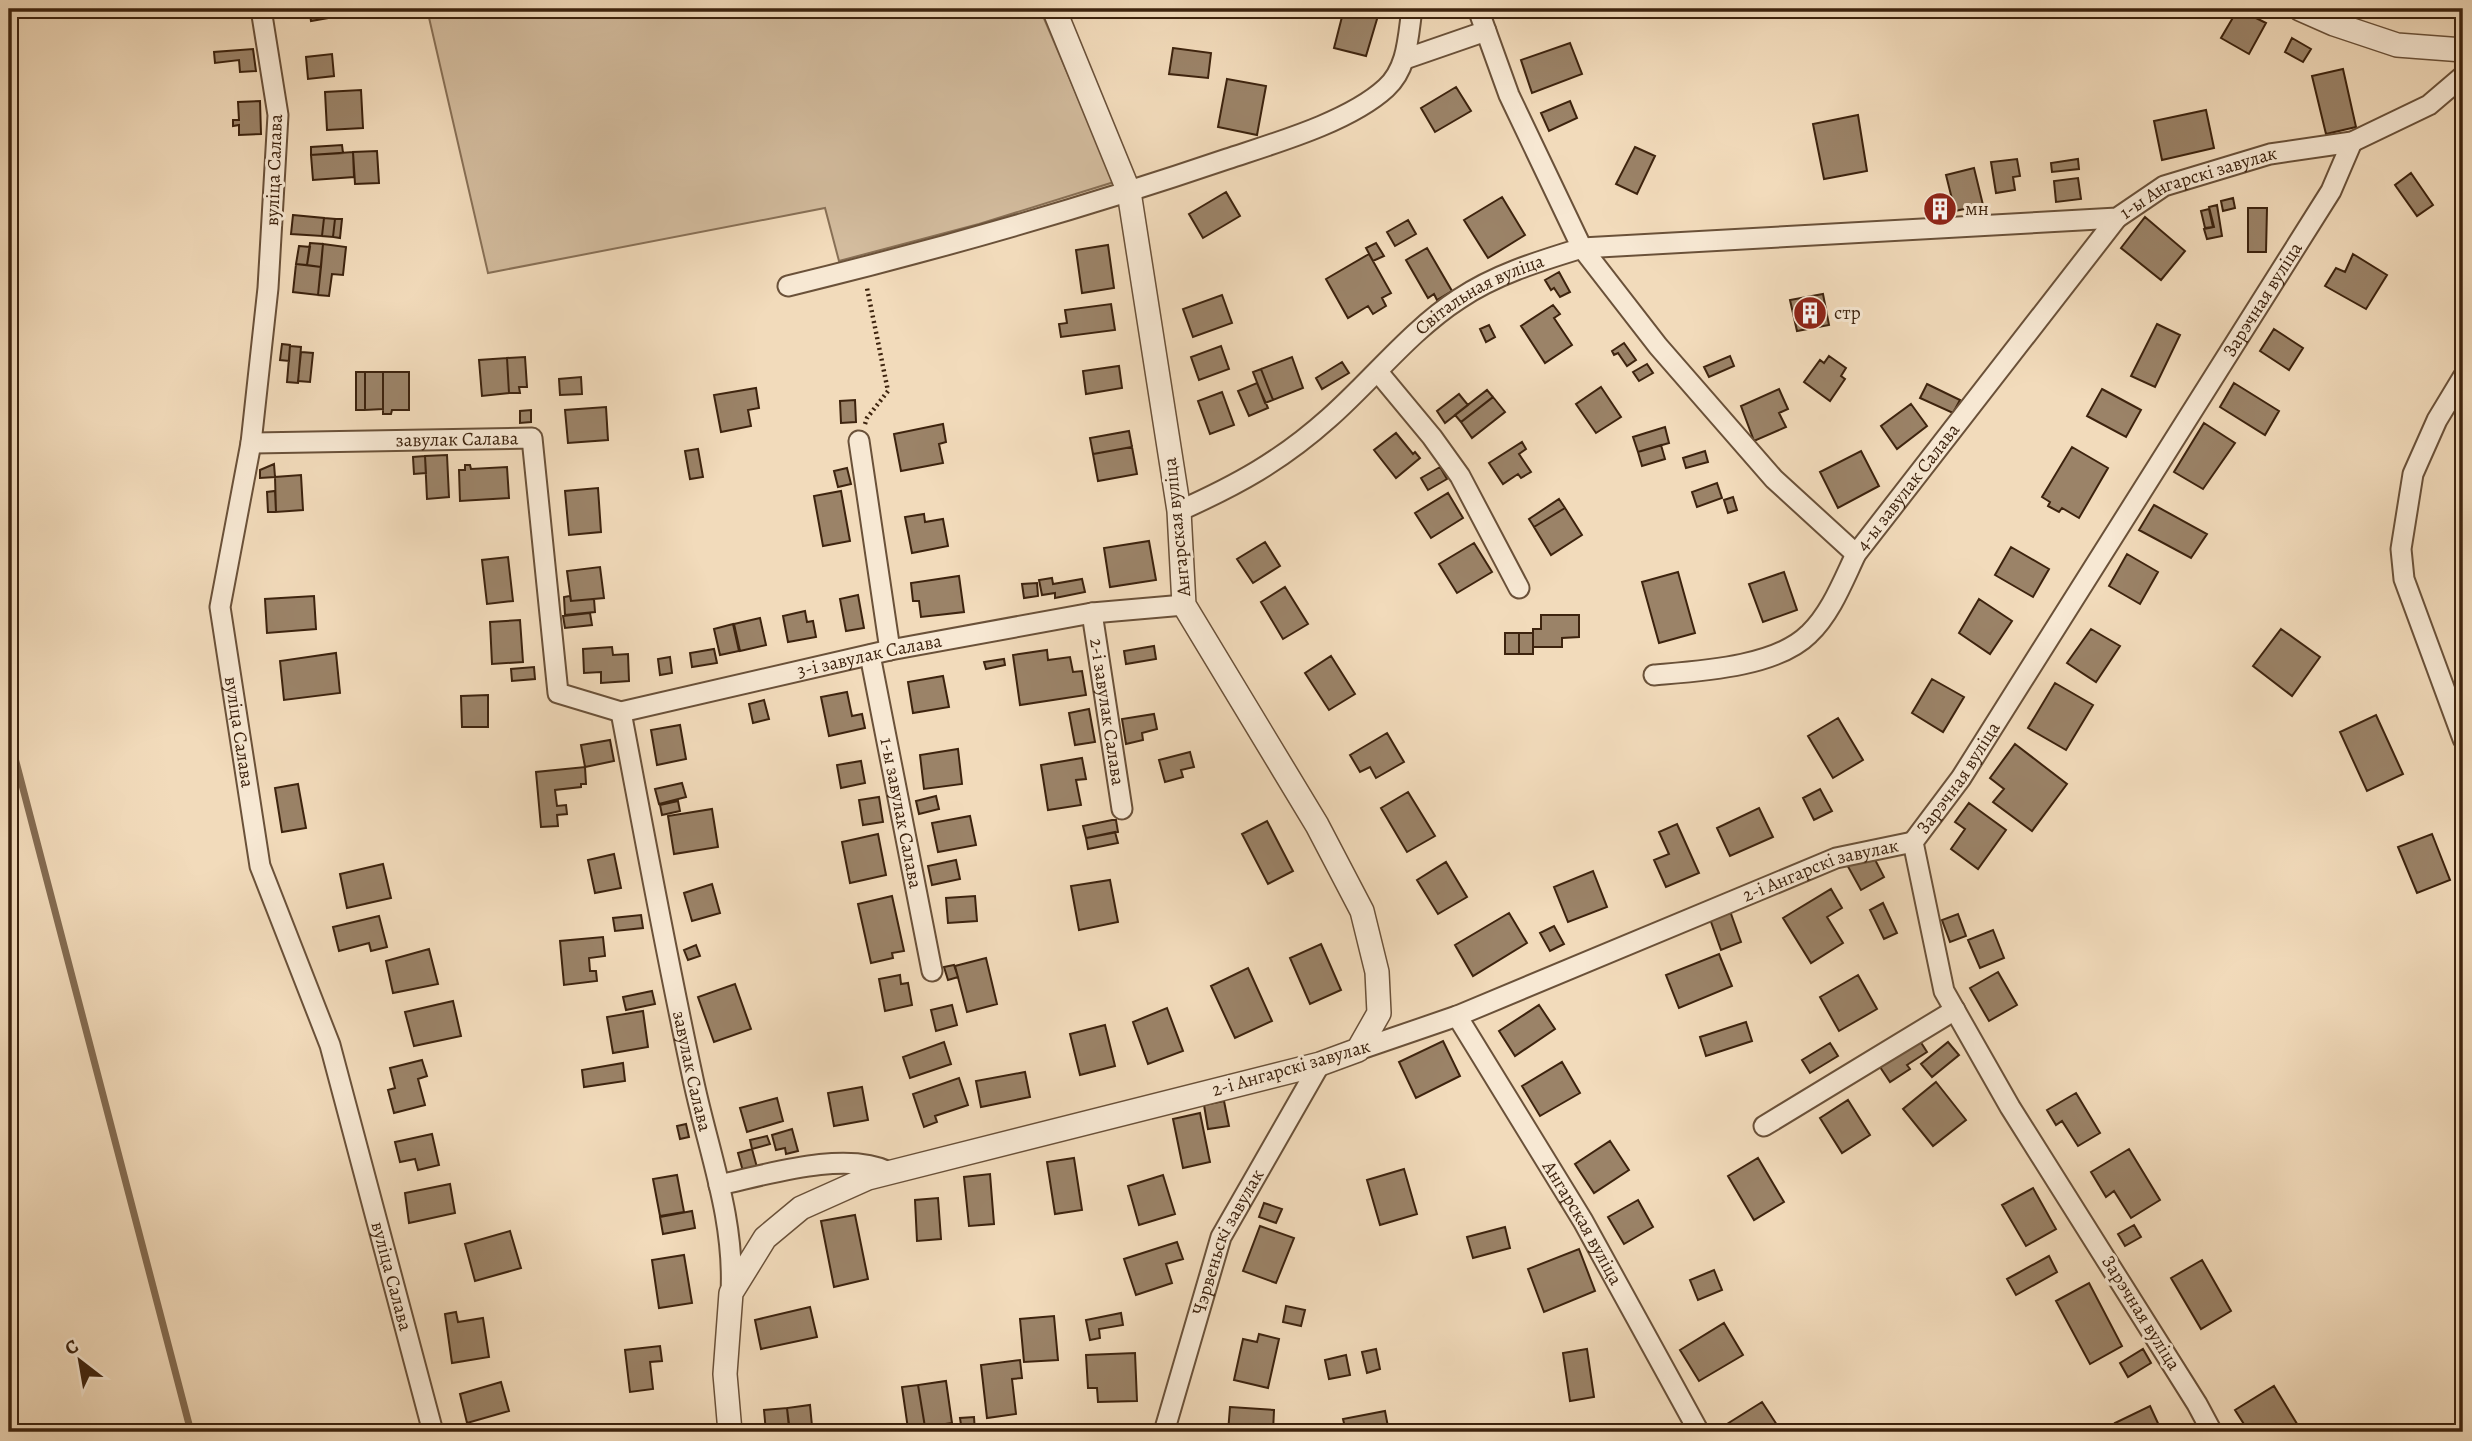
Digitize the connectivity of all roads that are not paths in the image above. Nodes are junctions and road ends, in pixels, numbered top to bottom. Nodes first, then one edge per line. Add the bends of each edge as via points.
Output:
1 (261, 9) edge
2 (1054, 9) edge
3 (1412, 9) edge
4 (1478, 9) edge
5 (2300, 9) edge
6 (1486, 31) junction
7 (2463, 50) edge
8 (1405, 59) junction
9 (2463, 76) edge
10 (2352, 142) junction
11 (1129, 192) junction
12 (2117, 218) junction
13 (1583, 248) junction
14 (788, 286) dead end
15 (1378, 372) junction
16 (2463, 377) edge
17 (859, 441) road end
18 (251, 443) junction
19 (1180, 511) junction
20 (1856, 554) junction
21 (1520, 588) dead end
22 (1184, 605) junction
23 (1092, 613) junction
24 (890, 650) junction
25 (870, 655) junction
26 (1654, 675) dead end
27 (558, 693) joint
28 (621, 712) junction
29 (2463, 740) edge
30 (1122, 809) dead end
31 (1913, 842) junction
32 (932, 971) dead end
33 (1955, 1010) junction
34 (1457, 1016) junction
35 (1358, 1050) junction
36 (1320, 1064) junction
37 (1764, 1126) dead end
38 (889, 1172) junction
39 (719, 1185) junction
40 (731, 1293) junction
41 (433, 1432) edge
42 (730, 1432) edge
43 (1164, 1432) edge
44 (1699, 1432) edge
45 (2212, 1432) edge

1 - 18 street, вуліца Салава via 278,115 268,288
2 - 11 street, Ангарская вуліца
3 - 8 street
4 - 6 street
5 - 7 street via 2397,45
6 - 8 street
6 - 13 street via 1508,95
8 - 11 street via 1387,87 1348,114
9 - 10 street, 1-ы Ангарскі завулак via 2429,105
10 - 12 street, 1-ы Ангарскі завулак via 2270,154 2164,186
10 - 31 street, Зарэчная вуліца via 2331,191 1961,778
11 - 14 street
11 - 19 street, Ангарская вуліца
12 - 13 street, 1-ы Ангарскі завулак
12 - 20 street, 4-ы завулак Салава
13 - 15 street, Світальная вуліца via 1538,261 1474,289 1441,312
13 - 20 street via 1658,346 1774,479
15 - 19 street, Світальная вуліца via 1303,440 1260,471
15 - 21 street via 1460,476
16 - 29 street via 2413,474 2401,549 2404,579
17 - 24 street
18 - 27 street, завулак Салава via 532,438
18 - 41 street, вуліца Салава via 220,607 260,866 330,1045
19 - 22 street, Ангарская вуліца
20 - 26 street, 4-ы завулак Салава via 1828,608 1800,642 1746,662
22 - 23 street, 3-і завулак Салава
22 - 35 street, Ангарская вуліца via 1317,825 1362,911 1377,972 1379,1013
23 - 24 street, 3-і завулак Салава
23 - 30 street, 2-і завулак Салава
24 - 25 street, 3-і завулак Салава
25 - 28 street, 3-і завулак Салава
25 - 32 street, 1-ы завулак Салава
27 - 28 street, 3-і завулак Салава
28 - 39 street, завулак Салава via 699,1111
31 - 33 street, Зарэчная вуліца via 1944,991
31 - 34 street, 2-і Ангарскі завулак via 1836,858
33 - 37 street
33 - 45 street, Зарэчная вуліца
34 - 35 street, 2-і Ангарскі завулак
34 - 44 street, Ангарская вуліца via 1583,1221
35 - 36 street, 2-і Ангарскі завулак
36 - 38 street, 2-і Ангарскі завулак
36 - 43 street, Чэрвеньскі завулак via 1221,1237
38 - 39 street via 877,1166 819,1164
38 - 40 street, 2-і Ангарскі завулак via 801,1208 765,1238
39 - 40 street, завулак Салава via 732,1260
40 - 42 street, завулак Салава via 725,1374

